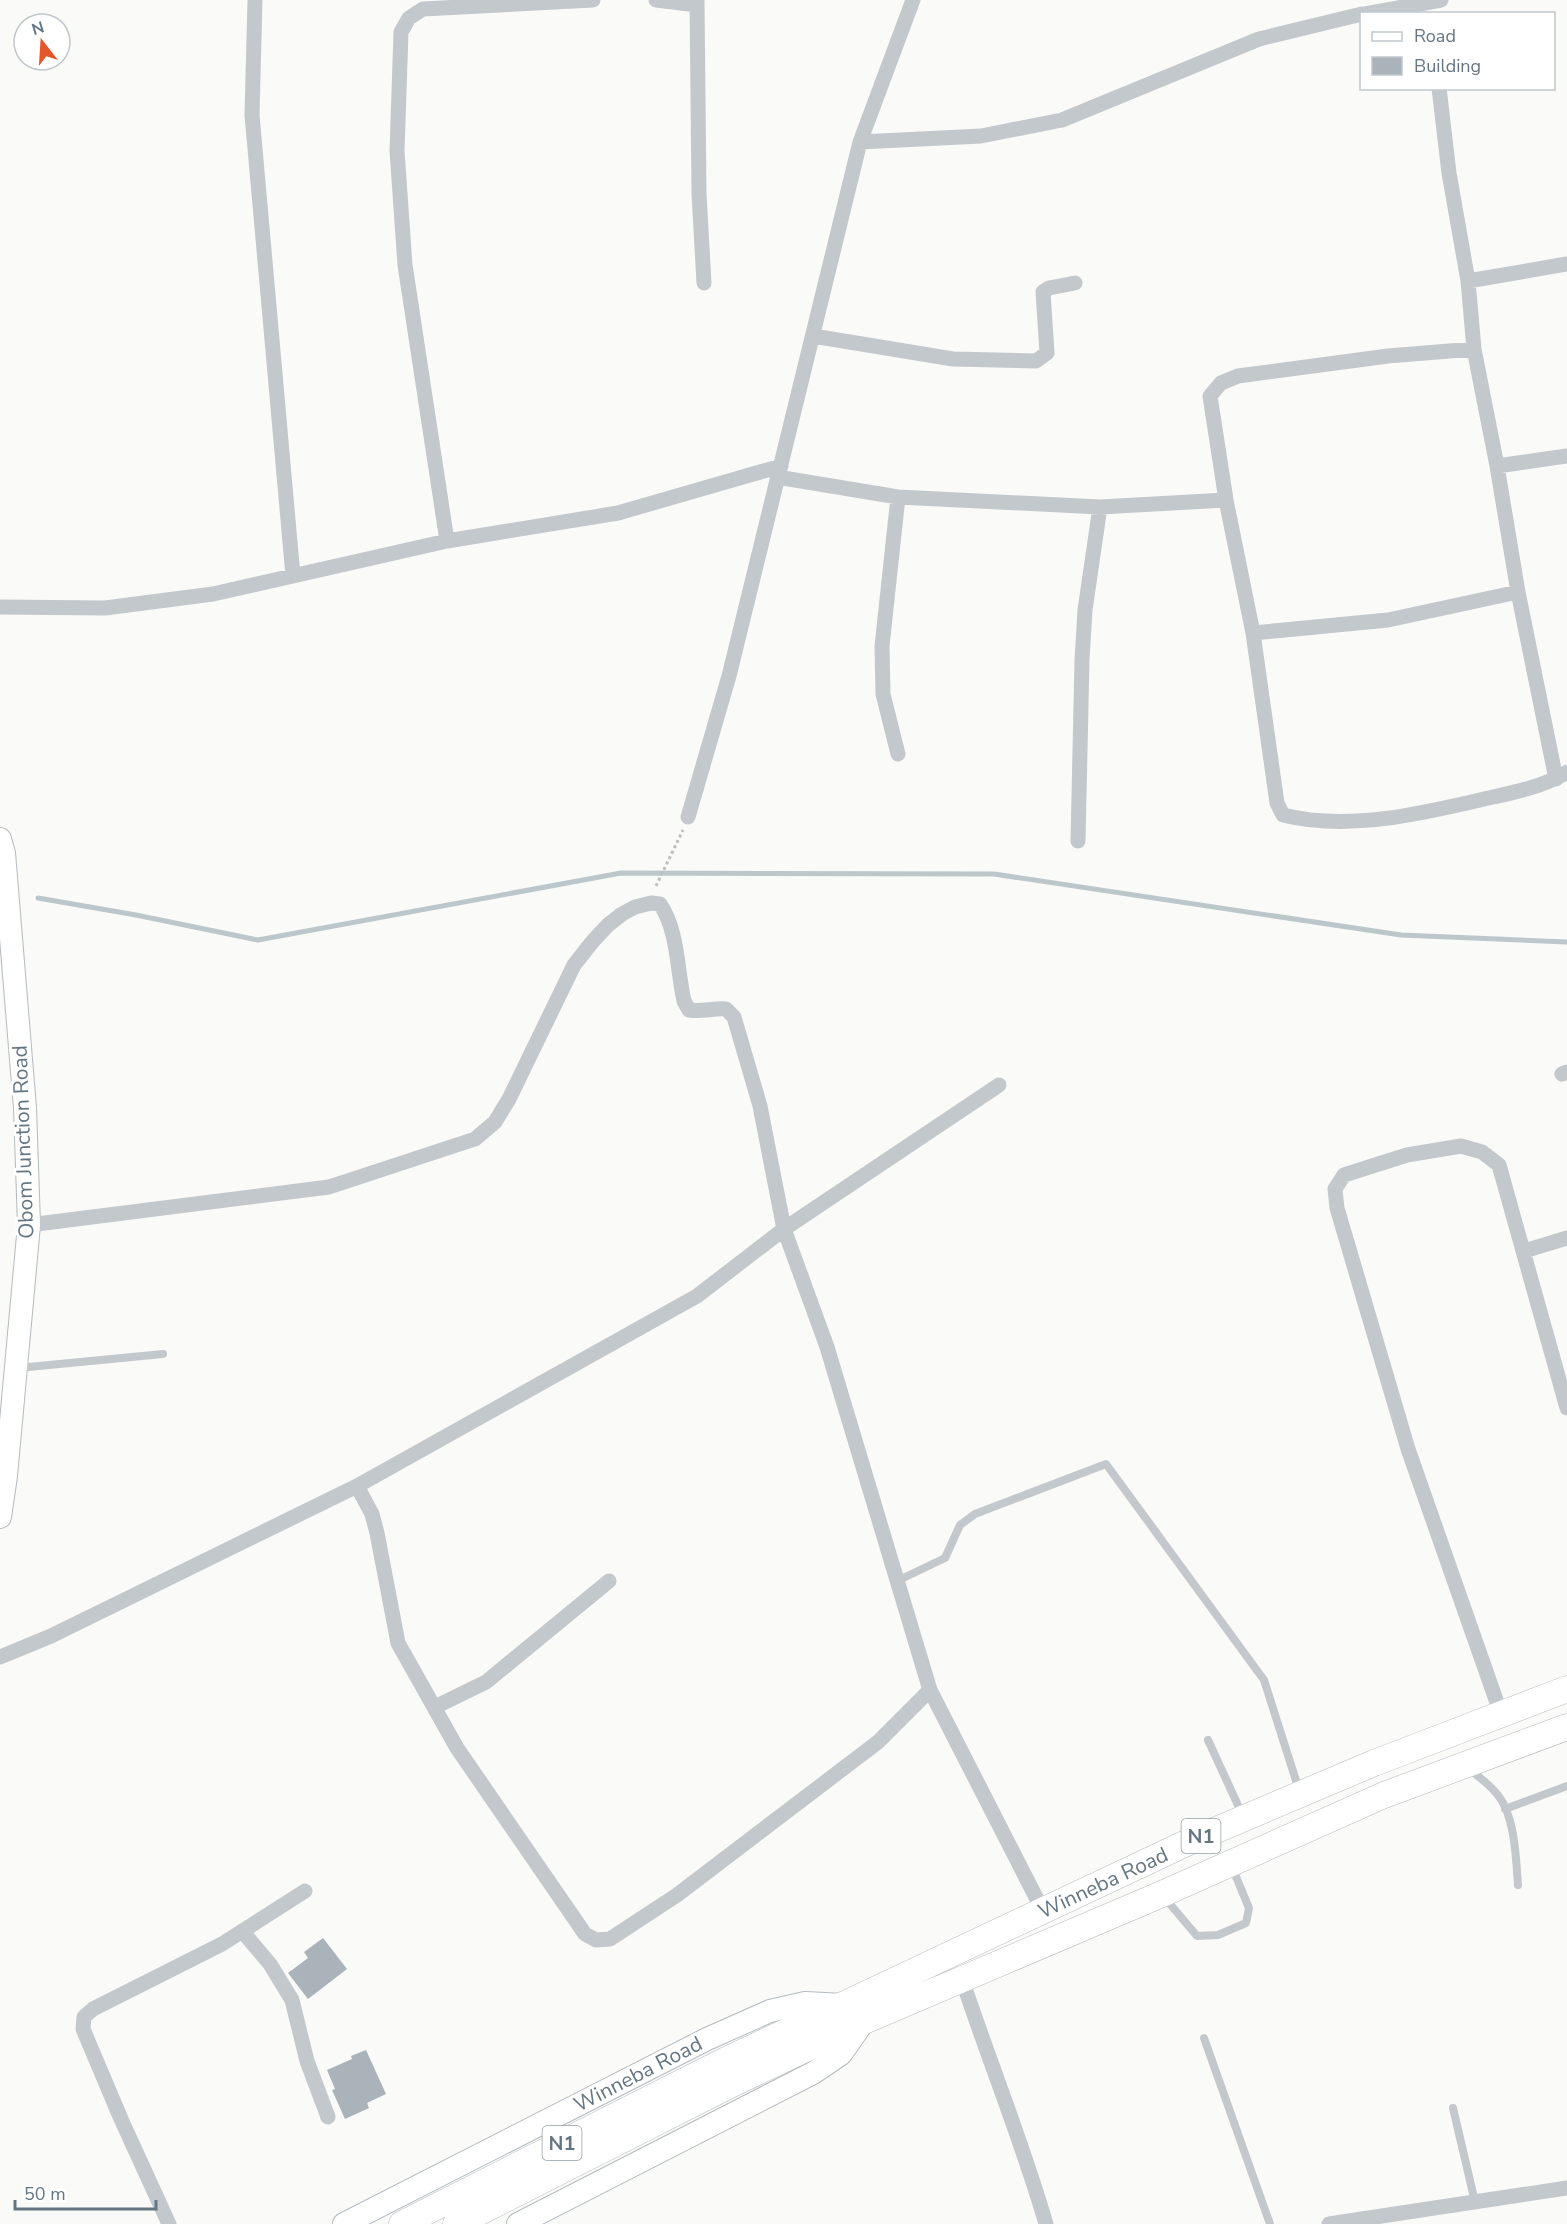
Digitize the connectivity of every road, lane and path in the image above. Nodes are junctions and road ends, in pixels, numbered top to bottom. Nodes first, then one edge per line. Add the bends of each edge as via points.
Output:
1 (255, 0) edge
2 (593, 0) edge
3 (656, 0) edge
4 (913, 0) edge
5 (697, 3) edge
6 (1432, 5) edge
7 (1379, 12) edge
8 (1360, 15) edge
9 (1439, 90) edge
10 (860, 142) junction
11 (1567, 264) edge
12 (1468, 281) junction
13 (704, 283) dead end
14 (1076, 283) dead end
15 (813, 336) junction
16 (1474, 349) junction
17 (1567, 456) edge
18 (1497, 465) junction
19 (779, 472) junction
20 (898, 497) junction
21 (1226, 500) junction
22 (1100, 507) junction
23 (447, 541) junction
24 (293, 576) junction
25 (1518, 592) junction
26 (0, 607) edge
27 (1253, 633) junction
28 (898, 754) dead end
29 (1561, 776) edge
30 (688, 817) joint
31 (0, 839) edge
32 (1078, 842) dead end
33 (647, 904) junction
34 (999, 1085) dead end
35 (29, 1225) junction
36 (784, 1229) junction
37 (1567, 1238) edge
38 (1524, 1251) junction
39 (163, 1354) dead end
40 (16, 1368) junction
41 (1567, 1408) edge
42 (357, 1486) junction
43 (0, 1517) edge
44 (609, 1581) dead end
45 (897, 1581) junction
46 (0, 1657) edge
47 (1567, 1689) edge
48 (930, 1690) junction
49 (435, 1707) junction
50 (1501, 1714) junction
51 (1567, 1727) edge
52 (1208, 1740) dead end
53 (1464, 1765) junction
54 (1567, 1786) edge
55 (1300, 1794) junction
56 (1505, 1809) junction
57 (1244, 1818) junction
58 (1230, 1863) junction
59 (1518, 1885) dead end
60 (305, 1891) dead end
61 (1161, 1894) junction
62 (1043, 1911) junction
63 (242, 1931) junction
64 (962, 1978) junction
65 (844, 2005) junction
66 (864, 2021) junction
67 (1204, 2038) dead end
68 (728, 2073) junction
69 (1453, 2108) dead end
70 (327, 2117) dead end
71 (1567, 2188) edge
72 (1475, 2202) junction
73 (1380, 2220) edge
74 (169, 2224) edge
75 (344, 2224) edge
76 (402, 2224) edge
77 (456, 2224) edge
78 (518, 2224) edge
79 (1046, 2224) edge
80 (1270, 2224) edge
81 (1329, 2224) edge

1 - 24 street via 252,115
2 - 23 street via 423,9 409,18 401,32 397,151 405,265
3 - 5 street
4 - 10 street
5 - 13 street
6 - 7 street
8 - 10 street via 1259,39 1062,120 981,136
9 - 12 street
10 - 15 street
11 - 12 street
12 - 16 street
14 - 15 street via 1043,292 1047,353 1036,361 953,359
15 - 19 street
16 - 18 street
16 - 21 street via 1376,357 1238,376 1221,383 1210,396
17 - 18 street
18 - 25 street
19 - 20 street
19 - 23 street via 618,513
19 - 30 street via 729,676
20 - 22 street
20 - 28 street via 882,646 883,694
21 - 22 street
21 - 27 street
22 - 32 street via 1085,610
23 - 24 street
24 - 26 street via 213,594 105,608
25 - 27 street via 1388,620
25 - 29 street
27 - 29 street via 1277,803 1283,815 1348,821 1423,813 1510,793
30 - 33 path
31 - 35 main road, Obom Junction Road via 25,1108
33 - 35 street via 635,907 608,925 574,965 509,1099 495,1122 475,1139 329,1187
33 - 36 street via 660,904 665,912 689,1010 715,1008 734,1017 760,1106
34 - 36 street
35 - 40 main road, Obom Junction Road
36 - 42 street via 697,1296
36 - 45 street via 827,1347
37 - 38 street
38 - 41 street
38 - 50 street via 1499,1165 1482,1152 1461,1146 1407,1155 1344,1175 1335,1190 1408,1449
39 - 40 lane
40 - 43 main road, Obom Junction Road
42 - 46 street via 51,1636
42 - 49 street via 377,1533 398,1643
44 - 49 street via 486,1682
45 - 48 street
45 - 55 lane via 945,1558 960,1525 975,1514 1106,1464 1264,1680
47 - 50 highway, Winneba Road / N1
48 - 49 street via 878,1742 677,1895 610,1939 596,1941 585,1934 457,1748
48 - 62 street
50 - 55 highway, Winneba Road / N1
51 - 53 highway, Winneba Road / N1
52 - 57 lane
53 - 56 lane via 1491,1787
53 - 58 highway, Winneba Road / N1 via 1384,1795
54 - 56 lane
55 - 57 highway, Winneba Road / N1
56 - 59 lane via 1515,1843
57 - 62 highway, Winneba Road / N1
58 - 61 highway, Winneba Road / N1
58 - 61 lane via 1249,1908 1246,1923 1218,1935 1197,1936
60 - 63 street
61 - 64 highway, Winneba Road / N1
62 - 65 highway, Winneba Road / N1
63 - 70 street via 270,1964 292,2000 307,2061
63 - 74 street via 84,2017 83,2029
64 - 66 highway, Winneba Road / N1
64 - 79 street
65 - 68 highway, Winneba Road / N1
65 - 75 main road, Winneba Road via 805,2003 770,2011
66 - 68 highway, Winneba Road / N1
66 - 78 main road via 842,2054 813,2073
67 - 80 lane
68 - 76 highway, Winneba Road / N1
68 - 77 highway, Winneba Road / N1
69 - 72 lane
71 - 72 street
72 - 73 street
73 - 81 street

